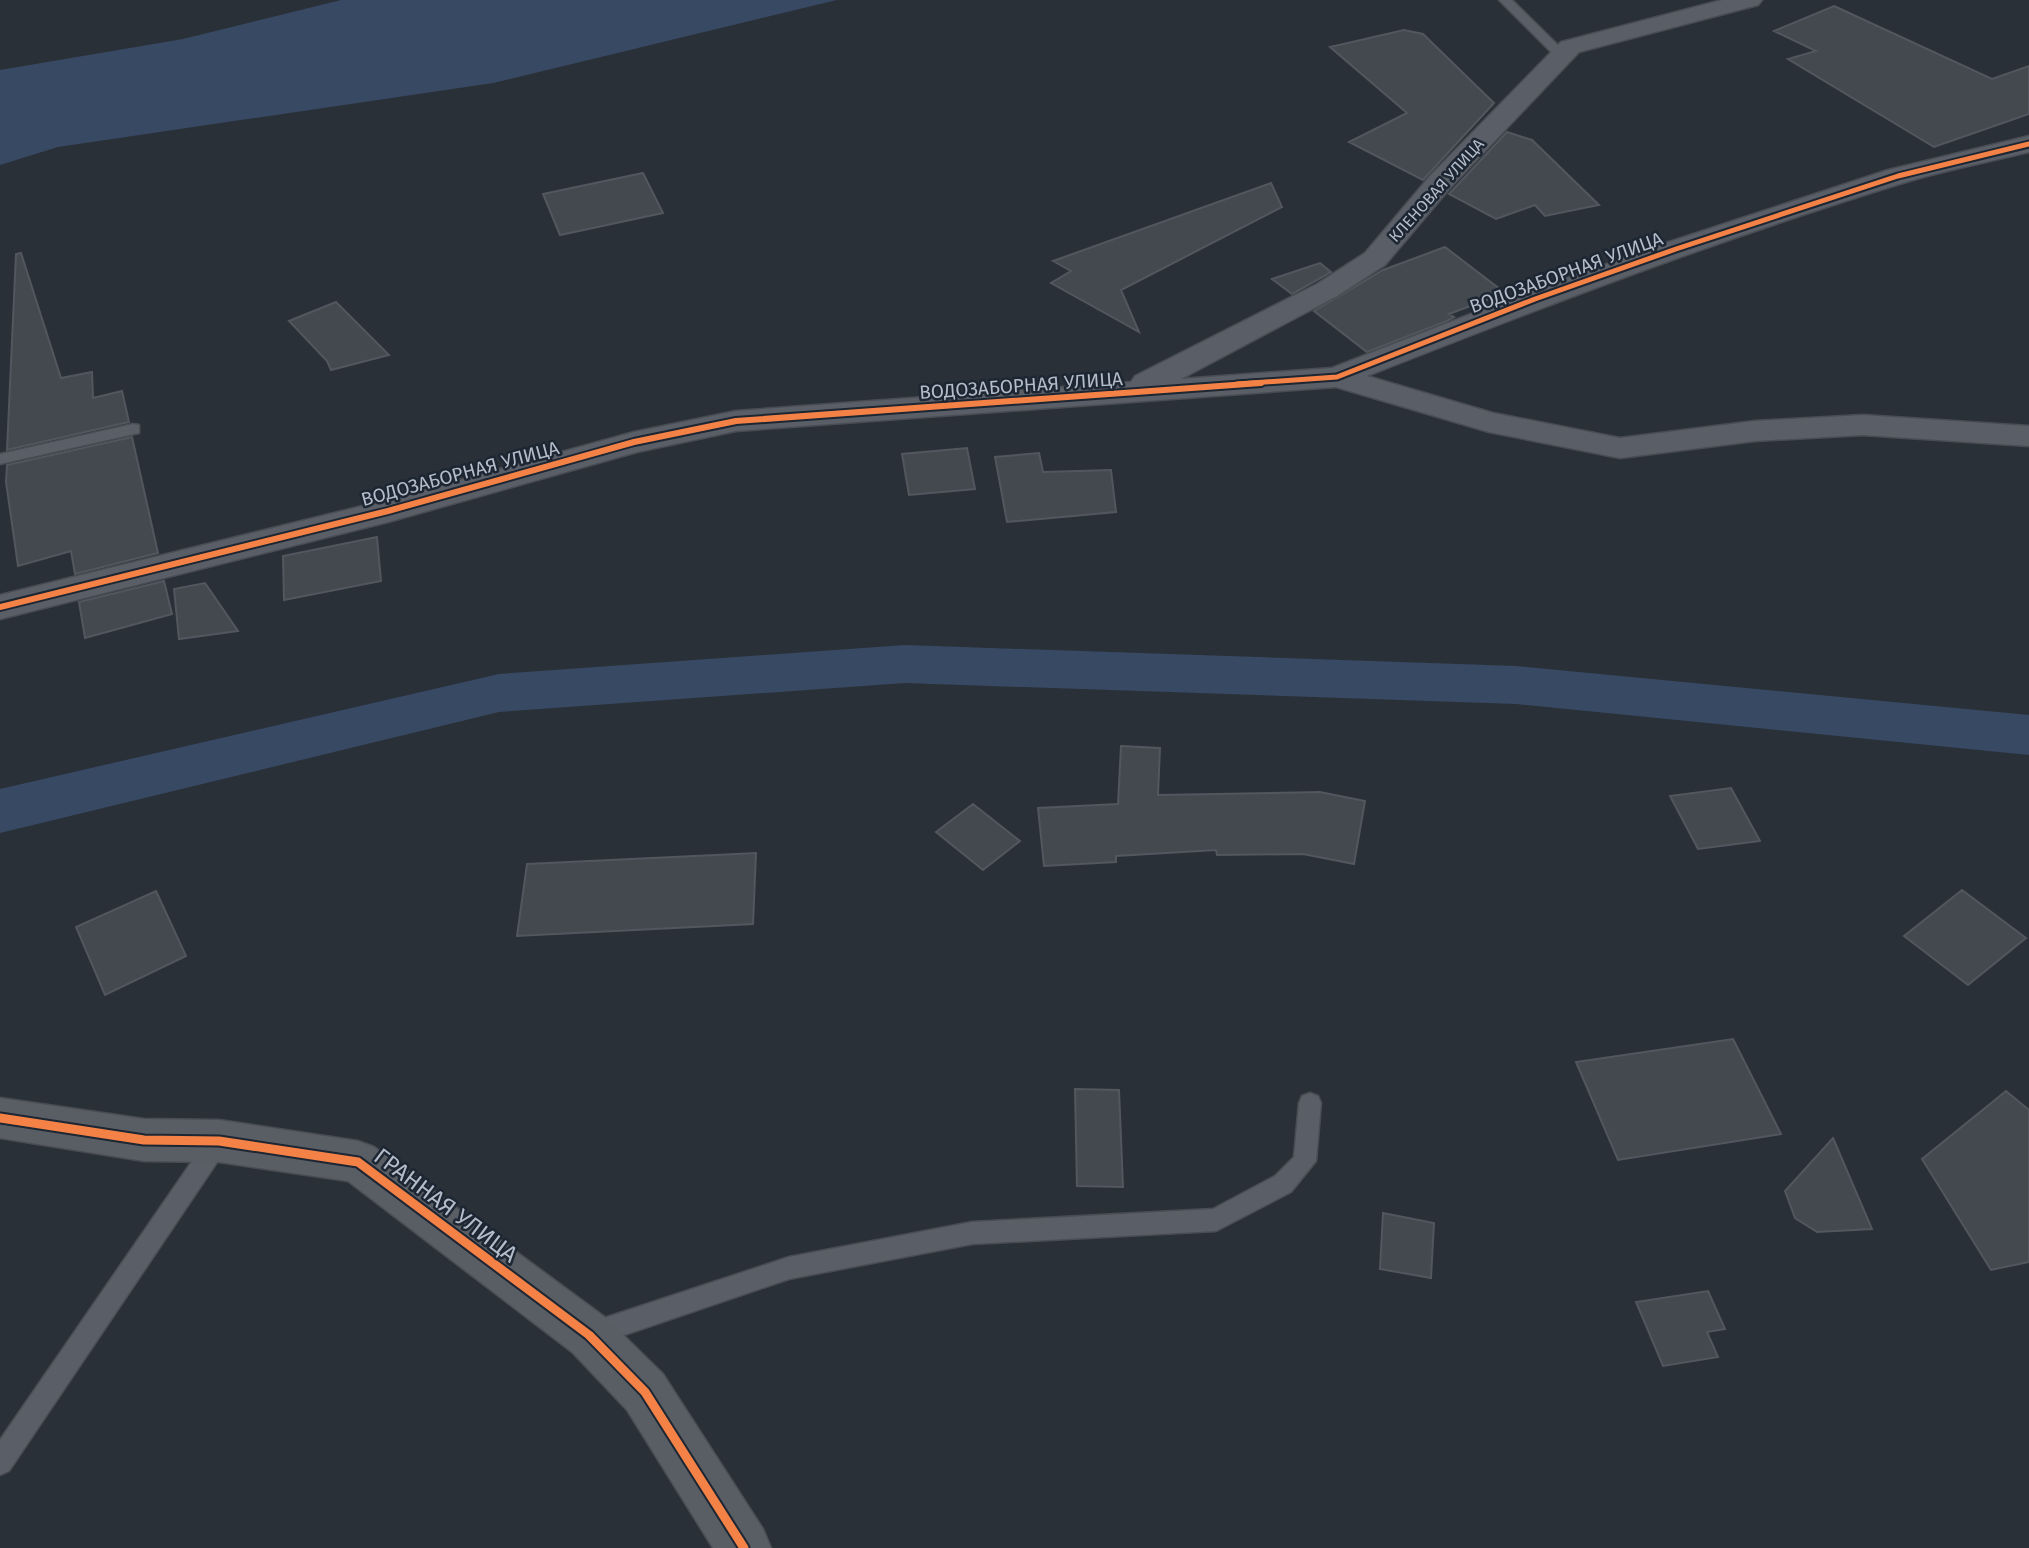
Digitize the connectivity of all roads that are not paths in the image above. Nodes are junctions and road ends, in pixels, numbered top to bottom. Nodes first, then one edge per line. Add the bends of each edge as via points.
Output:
1 (1505, 0) edge
2 (1751, 0) edge
3 (1561, 55) junction
4 (2029, 144) edge
5 (1337, 377) junction
6 (1118, 394) junction
7 (133, 429) dead end
8 (2029, 436) edge
9 (0, 459) edge
10 (0, 607) edge
11 (1310, 1103) dead end
12 (0, 1118) edge
13 (219, 1141) junction
14 (589, 1335) junction
15 (0, 1462) edge
16 (744, 1548) edge

1 - 3 lane
2 - 3 street, КЛЕНОВАЯ УЛИЦА via 1593,40
3 - 6 street, КЛЕНОВАЯ УЛИЦА via 1375,258 1327,290 1184,366
4 - 5 street, ВОДОЗАБОРНАЯ УЛИЦА via 1898,177 1676,249
5 - 6 street, ВОДОЗАБОРНАЯ УЛИЦА
5 - 8 street via 1489,422 1620,448 1755,431 1863,425
6 - 10 street, ВОДОЗАБОРНАЯ УЛИЦА via 736,421 672,433 387,511
7 - 9 lane
11 - 14 lane via 1305,1161 1283,1184 1216,1220 972,1233 789,1268
12 - 13 street, ГРАННАЯ УЛИЦА via 144,1140
13 - 14 street, ГРАННАЯ УЛИЦА via 358,1162
13 - 15 lane
14 - 16 street, ГРАННАЯ УЛИЦА via 645,1392

